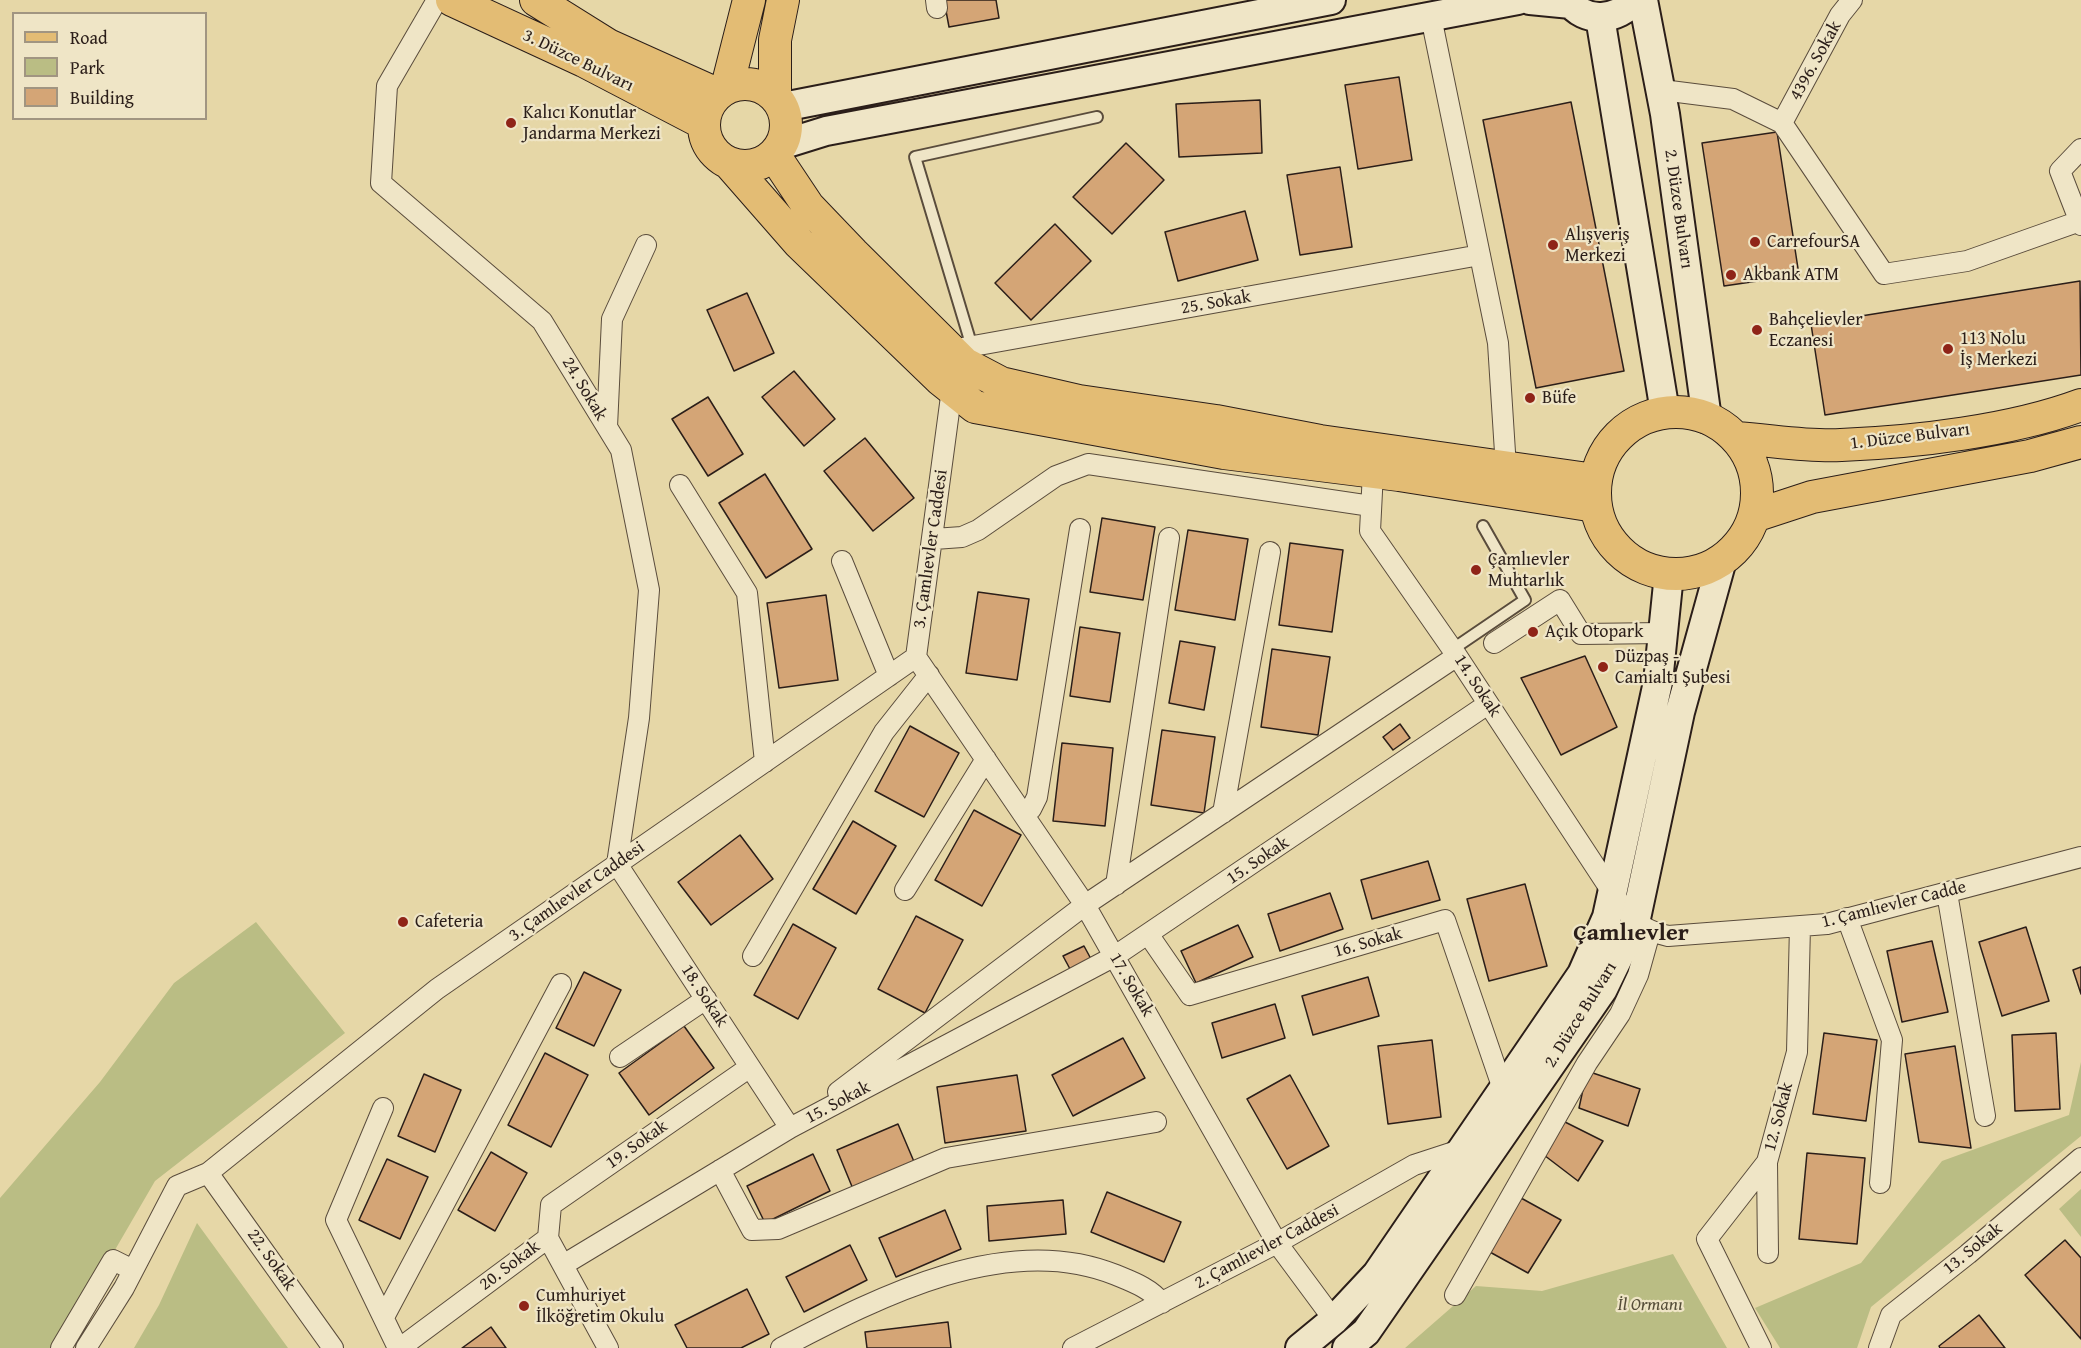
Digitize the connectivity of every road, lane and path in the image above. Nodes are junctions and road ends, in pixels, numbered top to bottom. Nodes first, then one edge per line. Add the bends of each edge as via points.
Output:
1 (437, 0) edge
2 (452, 0) edge
3 (536, 0) edge
4 (749, 0) edge
5 (783, 0) edge
6 (1331, 0) edge
7 (1518, 0) edge
8 (1530, 0) edge
9 (1635, 0) edge
10 (1643, 0) edge
11 (1852, 0) edge
12 (1570, 2) edge
13 (1431, 17) junction
14 (1600, 17) junction
15 (1662, 90) junction
16 (722, 91) junction
17 (779, 102) junction
18 (1097, 117) dead end
19 (703, 123) junction
20 (1782, 123) junction
21 (2081, 149) edge
22 (777, 150) junction
23 (729, 162) junction
24 (2080, 223) edge
25 (646, 245) dead end
26 (1480, 255) junction
27 (962, 348) junction
28 (952, 389) junction
29 (2081, 405) edge
30 (1665, 412) junction
31 (1707, 419) junction
32 (607, 427) junction
33 (1736, 438) junction
34 (2081, 442) edge
35 (1506, 468) junction
36 (1373, 472) junction
37 (680, 485) dead end
38 (1595, 494) junction
39 (1371, 506) junction
40 (1755, 516) junction
41 (1483, 526) dead end
42 (1080, 529) dead end
43 (934, 538) junction
44 (1169, 538) dead end
45 (1270, 552) dead end
46 (1722, 560) junction
47 (842, 561) dead end
48 (1669, 574) junction
49 (1663, 633) junction
50 (1494, 643) dead end
51 (1455, 652) junction
52 (916, 657) junction
53 (929, 675) junction
54 (889, 676) junction
55 (1488, 704) junction
56 (986, 759) junction
57 (765, 762) junction
58 (1223, 813) junction
59 (1023, 814) junction
60 (2081, 857) edge
61 (617, 864) junction
62 (1116, 885) junction
63 (905, 890) dead end
64 (1612, 892) junction
65 (1947, 893) junction
66 (1085, 906) junction
67 (1847, 918) junction
68 (1800, 926) junction
69 (1642, 927) junction
70 (1148, 934) junction
71 (753, 956) dead end
72 (1115, 956) junction
73 (561, 984) dead end
74 (705, 999) junction
75 (620, 1056) dead end
76 (750, 1067) junction
77 (1503, 1089) junction
78 (383, 1108) dead end
79 (1985, 1116) dead end
80 (1156, 1122) dead end
81 (790, 1128) junction
82 (1463, 1149) junction
83 (2081, 1158) edge
84 (1767, 1162) junction
85 (720, 1170) junction
86 (208, 1173) junction
87 (1880, 1183) dead end
88 (548, 1238) junction
89 (1277, 1243) junction
90 (1768, 1253) dead end
91 (563, 1265) junction
92 (133, 1270) junction
93 (1455, 1295) dead end
94 (1162, 1303) junction
95 (384, 1317) junction
96 (1334, 1320) junction
97 (61, 1348) edge
98 (86, 1348) edge
99 (333, 1348) edge
100 (399, 1348) edge
101 (608, 1348) edge
102 (781, 1348) edge
103 (1073, 1348) edge
104 (1300, 1348) edge
105 (1347, 1348) edge
106 (1761, 1348) edge
107 (1879, 1348) edge

1 - 32 street, 24. Sokak via 387,86 381,183 542,321
2 - 19 main road, 3. Düzce Bulvarı via 584,61
3 - 16 main road, 3. Düzce Bulvarı via 608,45
4 - 16 main road
5 - 17 main road via 775,40
6 - 17 main road
7 - 13 main road
8 - 12 main road
9 - 14 main road via 1613,16
10 - 15 main road, 2. Düzce Bulvarı
11 - 20 street, 4396. Sokak via 1840,15
12 - 14 main road via 1590,16
13 - 22 main road via 826,131
13 - 26 street
14 - 30 main road
15 - 20 street via 1733,99
15 - 31 main road, 2. Düzce Bulvarı
16 - 17 main road via 753,84
16 - 19 main road via 710,103
17 - 22 main road via 786,132
18 - 27 lane via 915,157
19 - 23 main road via 710,147
20 - 24 street via 1884,274 1967,261
21 - 24 street via 2060,171
22 - 23 main road via 752,165
22 - 27 main road via 808,206
23 - 28 main road via 800,243
25 - 32 street via 612,319
26 - 27 street, 25. Sokak
26 - 35 street via 1498,343
27 - 35 main road via 965,364 1001,383 1079,401
28 - 36 main road via 975,407 1224,453
28 - 43 street, 3. Çamlıevler Caddesi
29 - 33 main road, 1. Düzce Bulvarı via 2053,415 1920,438 1840,446
30 - 31 main road via 1691,413
30 - 38 main road via 1640,420 1619,435 1603,456
31 - 33 main road
32 - 61 street, 24. Sokak via 621,450 649,590 639,718
33 - 40 main road via 1751,461 1758,488
34 - 40 main road, 1. Düzce Bulvarı via 2030,456 1812,497
35 - 38 main road
36 - 38 main road
36 - 39 street, 14. Sokak
37 - 57 street via 747,593
38 - 48 main road via 1604,532 1620,553 1643,568
39 - 43 street via 1088,464 1056,476 978,530 962,537
39 - 51 street, 14. Sokak via 1370,531
40 - 46 main road via 1742,541
41 - 51 lane via 1525,600
42 - 59 street via 1037,797
43 - 52 street, 3. Çamlıevler Caddesi
44 - 62 street
45 - 58 street
46 - 48 main road via 1697,572
46 - 69 main road, 2. Düzce Bulvarı via 1680,712
47 - 54 street
48 - 49 main road, 2. Düzce Bulvarı
49 - 50 street via 1581,634 1560,600
49 - 64 main road, 2. Düzce Bulvarı via 1658,682
51 - 55 street, 14. Sokak
51 - 58 street, 15. Sokak
52 - 53 street, 17. Sokak
52 - 54 street, 3. Çamlıevler Caddesi
53 - 56 street, 17. Sokak
53 - 71 street via 884,732
54 - 57 street, 3. Çamlıevler Caddesi
55 - 64 street, 14. Sokak
55 - 70 street, 15. Sokak
56 - 59 street, 17. Sokak
56 - 63 street
57 - 61 street, 3. Çamlıevler Caddesi
58 - 62 street, 15. Sokak
59 - 66 street, 17. Sokak
60 - 65 street, 1. Çamlıevler Cadde
61 - 74 street, 18. Sokak
61 - 86 street, 3. Çamlıevler Caddesi via 437,989
62 - 66 street, 15. Sokak
64 - 69 street, 14. Sokak
64 - 77 main road, 2. Düzce Bulvarı via 1607,917 1582,974
65 - 67 street, 1. Çamlıevler Cadde
65 - 79 street
66 - 72 street, 17. Sokak
66 - 81 street, 15. Sokak
67 - 68 street, 1. Çamlıevler Cadde
67 - 87 street via 1892,1040
68 - 69 street, 1. Çamlıevler Cadde via 1668,936
68 - 84 street, 12. Sokak via 1797,1052
69 - 93 street via 1638,975 1620,1014 1587,1063
69 - 105 main road, 2. Düzce Bulvarı via 1366,1332
70 - 72 street, 15. Sokak
70 - 77 street, 16. Sokak via 1190,995 1445,920
72 - 81 street, 15. Sokak
72 - 89 street, 17. Sokak
73 - 95 street
74 - 75 street
74 - 76 street, 18. Sokak
76 - 81 street, 18. Sokak
76 - 88 street, 19. Sokak via 551,1205
77 - 82 main road, 2. Düzce Bulvarı
78 - 95 street via 336,1220
80 - 85 street via 946,1158 778,1228 752,1230
81 - 85 street
82 - 89 street, 2. Çamlıevler Caddesi via 1414,1165
82 - 96 main road, 2. Düzce Bulvarı via 1377,1274
83 - 107 street, 13. Sokak via 1891,1315
84 - 90 street
84 - 106 street, 12. Sokak via 1707,1239
85 - 91 street
86 - 92 street, 3. Çamlıevler Caddesi via 177,1186
86 - 99 street, 22. Sokak
88 - 91 street, 20. Sokak
88 - 100 street, 20. Sokak
89 - 94 street, 2. Çamlıevler Caddesi
89 - 96 street, 17. Sokak
91 - 101 street, 20. Sokak
92 - 97 street via 112,1260
92 - 98 street, 3. Çamlıevler Caddesi
94 - 102 street via 1153,1292 1083,1264 1054,1260 993,1265 930,1278
94 - 103 street, 2. Çamlıevler Caddesi
95 - 100 street
96 - 104 main road, 2. Düzce Bulvarı

